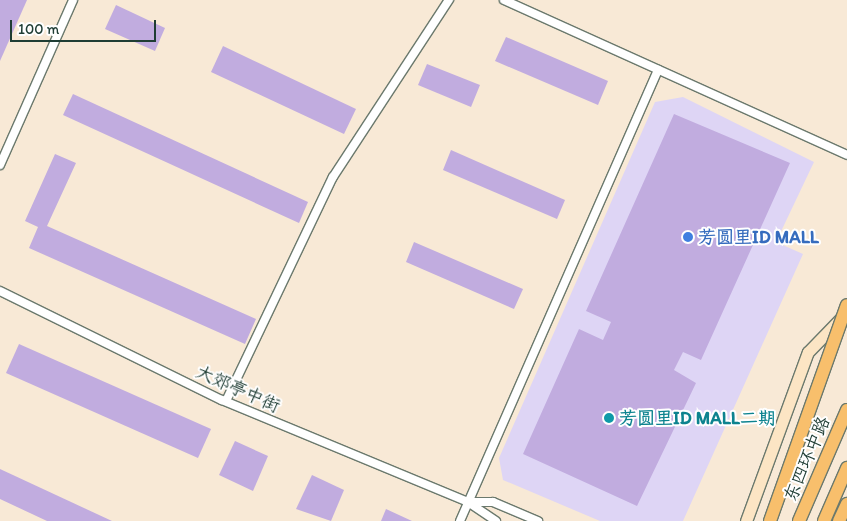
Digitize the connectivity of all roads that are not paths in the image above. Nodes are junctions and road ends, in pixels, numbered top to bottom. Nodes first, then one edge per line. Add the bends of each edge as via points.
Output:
1 (72, 0) edge
2 (449, 0) edge
3 (504, 0) edge
4 (658, 70) junction
5 (847, 155) edge
6 (0, 165) edge
7 (0, 291) edge
8 (847, 305) edge
9 (847, 312) edge
10 (226, 402) junction
11 (847, 410) edge
12 (847, 468) edge
13 (468, 502) junction
14 (847, 504) edge
15 (460, 521) edge
16 (496, 521) edge
17 (538, 521) edge
18 (746, 521) edge
19 (770, 521) edge
20 (799, 521) edge
21 (824, 521) edge
22 (839, 521) edge

1 - 6 street
2 - 10 street via 333,177
3 - 4 street
4 - 5 street
4 - 13 street
7 - 10 street, 大郊亭中街
8 - 19 highway, bridge
9 - 18 main road, 东四环中路 via 808,352
10 - 13 street, 大郊亭中街
11 - 20 highway, 东四环中路
12 - 21 highway
13 - 15 street
13 - 16 street, 大郊亭中街
13 - 17 street, 大郊亭中街 via 493,502
14 - 22 highway

